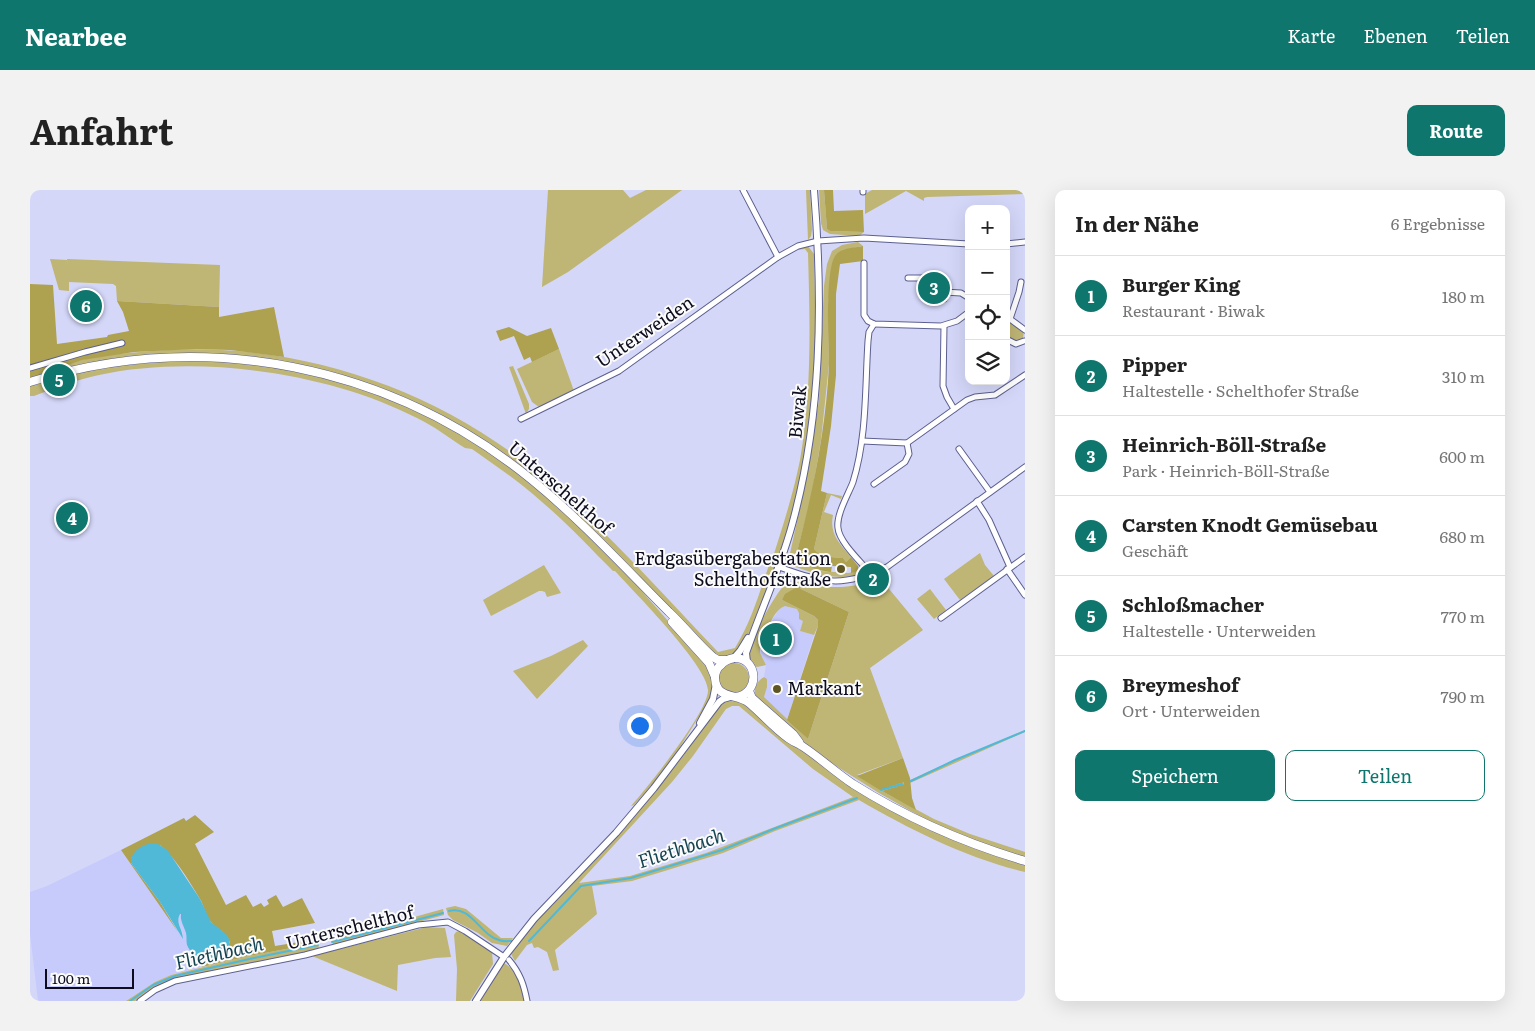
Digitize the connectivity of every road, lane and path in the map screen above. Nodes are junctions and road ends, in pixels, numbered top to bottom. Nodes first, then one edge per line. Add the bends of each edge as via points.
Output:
1 (743, 190) edge
2 (814, 190) edge
3 (818, 241) junction
4 (1025, 242) edge
5 (965, 244) edge
6 (1010, 244) edge
7 (778, 258) junction
8 (864, 263) dead end
9 (908, 278) dead end
10 (925, 278) junction
11 (1021, 282) dead end
12 (944, 292) junction
13 (965, 296) edge
14 (1010, 314) edge
15 (965, 315) edge
16 (1010, 320) edge
17 (874, 324) junction
18 (944, 326) junction
19 (1025, 330) edge
20 (1008, 340) edge
21 (1025, 340) edge
22 (122, 343) dead end
23 (30, 368) edge
24 (1025, 375) edge
25 (30, 382) edge
26 (954, 409) junction
27 (521, 419) dead end
28 (862, 441) junction
29 (907, 443) junction
30 (959, 449) dead end
31 (1025, 467) edge
32 (874, 484) dead end
33 (990, 492) junction
34 (977, 501) junction
35 (1025, 556) edge
36 (779, 567) junction
37 (1009, 568) junction
38 (871, 574) junction
39 (644, 588) junction
40 (1025, 595) edge
41 (941, 618) dead end
42 (754, 629) junction
43 (730, 660) junction
44 (747, 662) junction
45 (716, 680) junction
46 (750, 690) junction
47 (733, 697) junction
48 (692, 738) junction
49 (802, 746) junction
50 (1025, 861) edge
51 (507, 958) junction
52 (140, 1001) edge
53 (476, 1001) edge
54 (527, 1001) edge

1 - 7 street
2 - 3 street, Biwak
3 - 5 street, Unterweiden via 864,238
3 - 7 street, Unterweiden via 798,246
3 - 36 street, Biwak via 815,409 801,491
4 - 6 street
7 - 27 street, Unterweiden via 619,371
8 - 17 street via 864,315
9 - 10 street
10 - 12 street via 943,278
10 - 12 street via 926,298 944,299
11 - 14 street
12 - 13 street
15 - 18 street
16 - 19 street
17 - 18 street
17 - 28 street via 869,332
18 - 26 street via 943,386
20 - 21 street via 1016,344
22 - 23 street
24 - 26 street via 995,395 971,397
25 - 39 main road, Unterschelthof via 129,361 213,357 288,366 370,387 434,414 506,459 597,539
26 - 29 street
28 - 29 street
28 - 38 street via 838,529 843,541
29 - 32 street via 909,454 905,462
30 - 33 street
31 - 33 street
33 - 34 street
34 - 37 street via 989,520
34 - 38 street via 887,567
35 - 37 street
36 - 38 street via 825,581
36 - 42 street, Biwak
37 - 40 street
37 - 41 street
39 - 43 main road, Unterschelthof via 713,657
39 - 45 main road, Unterschelthof via 709,663
42 - 43 street, Biwak
42 - 44 street, Biwak via 746,653
43 - 44 main road
43 - 45 main road via 719,667
44 - 46 main road via 754,674
45 - 47 main road via 722,692
45 - 48 street via 712,699
46 - 47 main road
46 - 49 main road via 752,698
47 - 48 street via 720,702
47 - 49 main road via 746,700
48 - 51 street via 616,833 534,919
49 - 50 main road via 851,782 910,816 957,838
51 - 52 street, Unterschelthof via 448,922 418,925 305,955 175,981
51 - 53 street
51 - 54 street, Unterschelthof via 520,974

